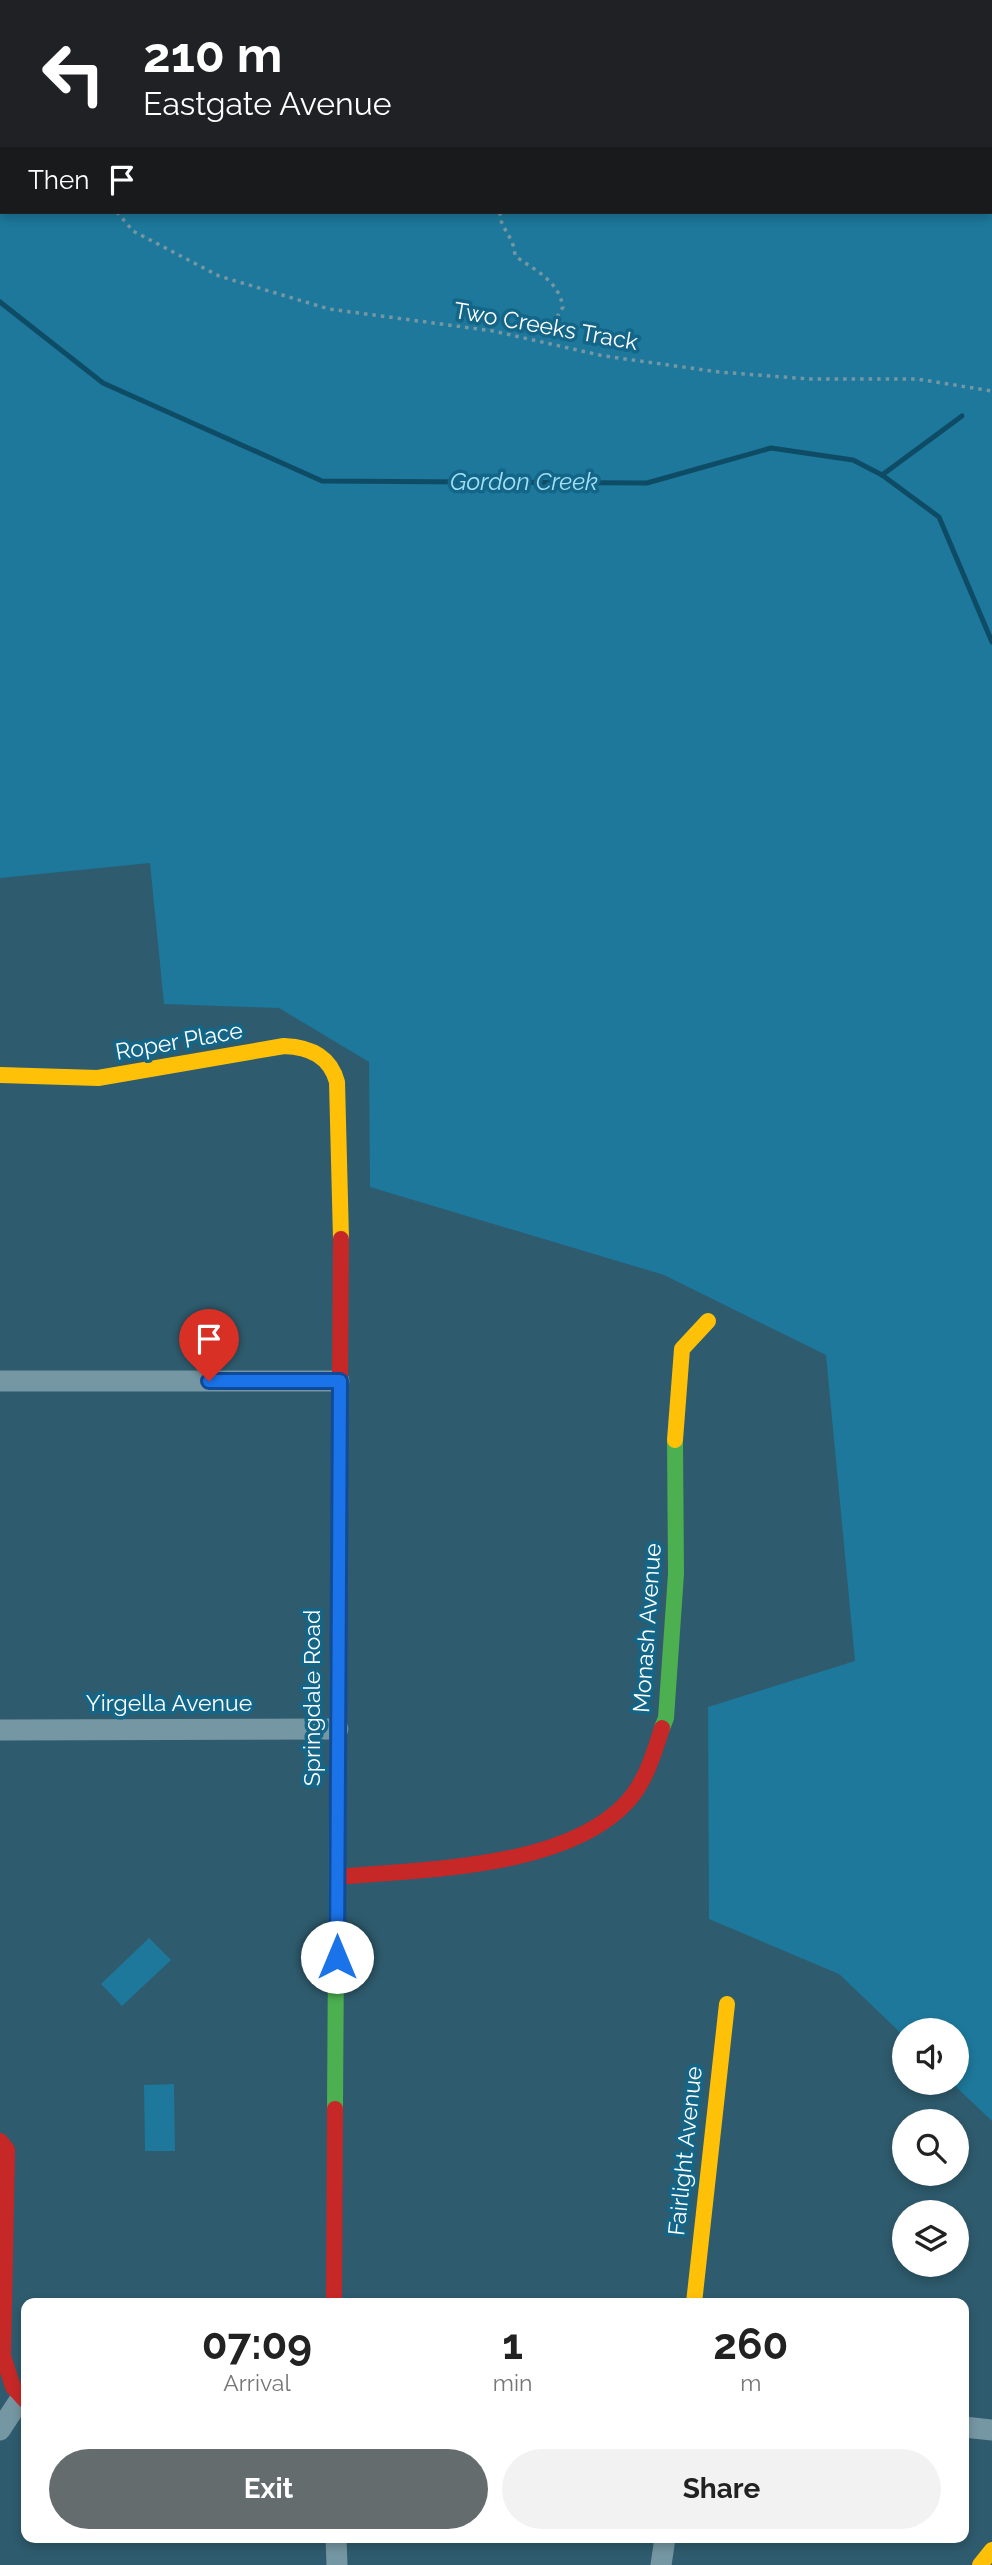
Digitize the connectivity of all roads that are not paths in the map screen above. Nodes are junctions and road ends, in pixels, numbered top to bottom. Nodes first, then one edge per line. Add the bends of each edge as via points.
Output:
1 (0, 1076) edge
2 (338, 1094) joint
3 (708, 1321) dead end
4 (0, 1381) edge
5 (340, 1381) junction
6 (0, 1730) edge
7 (338, 1730) junction
8 (338, 1877) junction
9 (727, 2004) dead end
10 (0, 2141) edge
11 (334, 2298) edge
12 (695, 2298) edge
13 (21, 2395) edge
14 (21, 2403) edge
15 (969, 2428) edge
16 (0, 2430) edge
17 (992, 2430) edge
18 (336, 2543) edge
19 (664, 2543) edge
20 (992, 2550) edge
21 (337, 2565) edge
22 (661, 2565) edge
23 (980, 2565) edge

1 - 2 street, Roper Place via 98,1078 300,1046 326,1060 335,1073
2 - 5 street, Springdale Road
3 - 8 street, Monash Avenue via 682,1349 675,1414 676,1574 666,1718 628,1801 587,1832 530,1854
4 - 5 street
5 - 7 street, Springdale Road
6 - 7 street, Yirgella Avenue
7 - 8 street, Springdale Road
8 - 11 street, Springdale Road
9 - 12 street, Fairlight Avenue
10 - 13 street via 7,2150 3,2356
14 - 16 street
15 - 17 street
18 - 21 street
19 - 22 street
20 - 23 street

